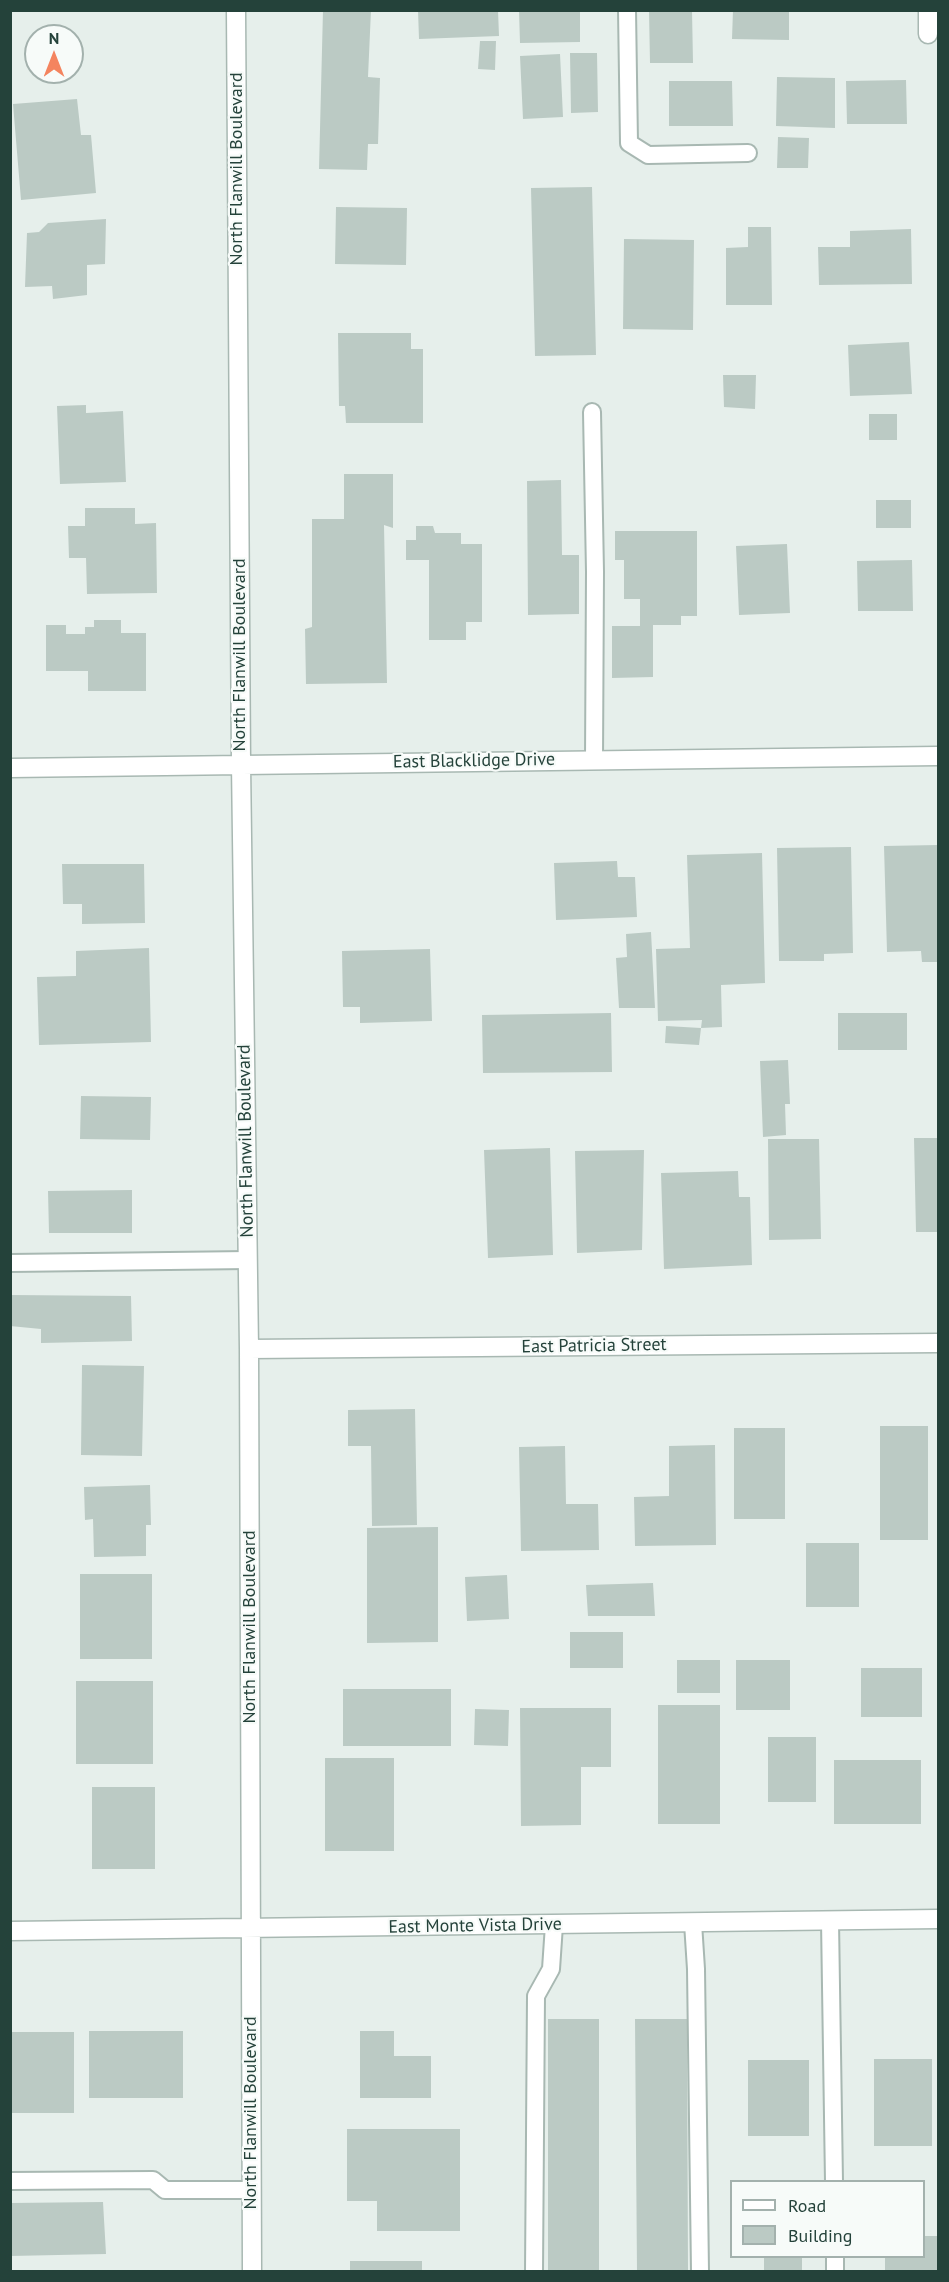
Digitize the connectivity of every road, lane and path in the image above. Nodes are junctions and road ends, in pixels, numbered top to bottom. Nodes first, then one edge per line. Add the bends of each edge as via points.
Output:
1 (236, 10) edge
2 (627, 10) edge
3 (928, 10) edge
4 (928, 34) dead end
5 (748, 153) dead end
6 (592, 412) dead end
7 (939, 756) edge
8 (594, 760) junction
9 (241, 764) junction
10 (10, 768) edge
11 (248, 1260) junction
12 (10, 1263) edge
13 (939, 1343) edge
14 (249, 1349) junction
15 (939, 1919) edge
16 (830, 1921) junction
17 (693, 1923) junction
18 (554, 1925) junction
19 (250, 1929) junction
20 (10, 1931) edge
21 (834, 2180) edge
22 (10, 2181) edge
23 (251, 2190) junction
24 (252, 2271) edge
25 (534, 2271) edge
26 (700, 2271) edge

1 - 9 street, North Flanwill Boulevard
2 - 5 lane via 629,143 648,155
3 - 4 street
6 - 8 lane via 596,572
7 - 8 street, East Blacklidge Drive
8 - 9 street, East Blacklidge Drive
9 - 10 street, East Blacklidge Drive
9 - 11 street, North Flanwill Boulevard
11 - 12 lane
11 - 14 street, North Flanwill Boulevard
13 - 14 street, East Patricia Street
14 - 19 street, North Flanwill Boulevard
15 - 16 street, East Monte Vista Drive
16 - 17 street, East Monte Vista Drive
16 - 21 lane
17 - 18 street, East Monte Vista Drive
17 - 26 lane
18 - 19 street, East Monte Vista Drive
18 - 25 lane via 551,1969 536,1996
19 - 20 street, East Monte Vista Drive
19 - 23 street, North Flanwill Boulevard
22 - 23 lane via 153,2180 165,2190
23 - 24 street, North Flanwill Boulevard

